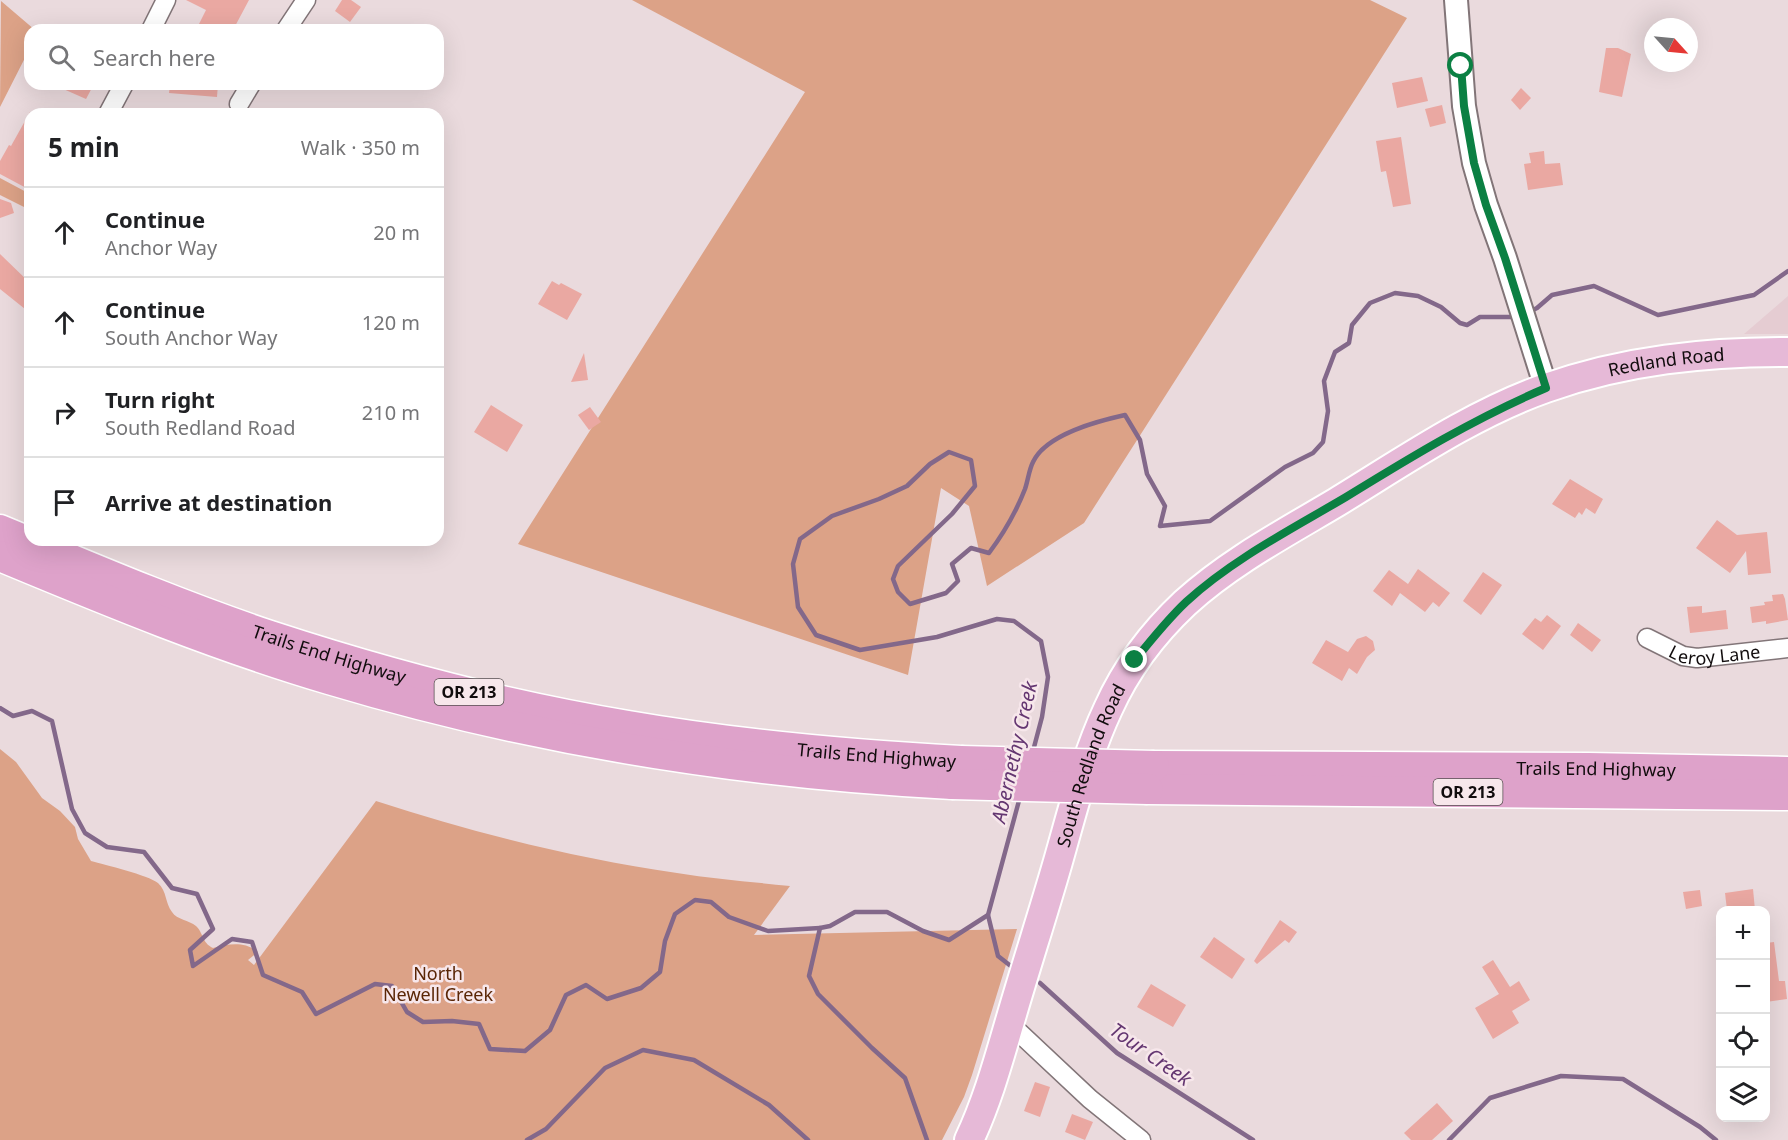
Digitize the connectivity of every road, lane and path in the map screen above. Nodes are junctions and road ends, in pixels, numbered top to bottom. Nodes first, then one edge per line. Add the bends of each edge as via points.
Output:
1 (166, 0) edge
2 (306, 0) edge
3 (1456, 0) edge
4 (154, 24) edge
5 (290, 24) edge
6 (121, 90) edge
7 (247, 90) edge
8 (239, 104) dead end
9 (111, 108) edge
10 (1788, 352) edge
11 (1546, 388) junction
12 (0, 530) edge
13 (24, 540) edge
14 (39, 546) edge
15 (0, 556) edge
16 (1647, 638) dead end
17 (1788, 648) edge
18 (1788, 772) edge
19 (957, 773) junction
20 (1151, 778) junction
21 (1788, 795) edge
22 (1009, 1023) junction
23 (969, 1140) edge
24 (1142, 1140) edge

1 - 4 street
2 - 5 street
3 - 11 street via 1471,148
6 - 9 street
7 - 8 street
10 - 11 main road, Redland Road via 1676,357 1598,372
11 - 22 main road, South Redland Road via 1464,426 1249,555 1196,594 1159,630 1121,684 1096,738
12 - 13 highway, Trails End Highway / OR 213
14 - 19 highway, Trails End Highway / OR 213 via 269,635 460,690 569,715 684,735 862,756
15 - 19 highway, Trails End Highway / OR 213 via 233,647 327,679 546,735 682,759 854,779
16 - 17 street, Leroy Lane via 1697,658
18 - 20 highway, Trails End Highway / OR 213 via 1589,768
19 - 20 highway, Trails End Highway / OR 213, bridge
20 - 21 highway, Trails End Highway / OR 213
22 - 23 main road, South Redland Road via 994,1077
22 - 24 street via 1089,1099

